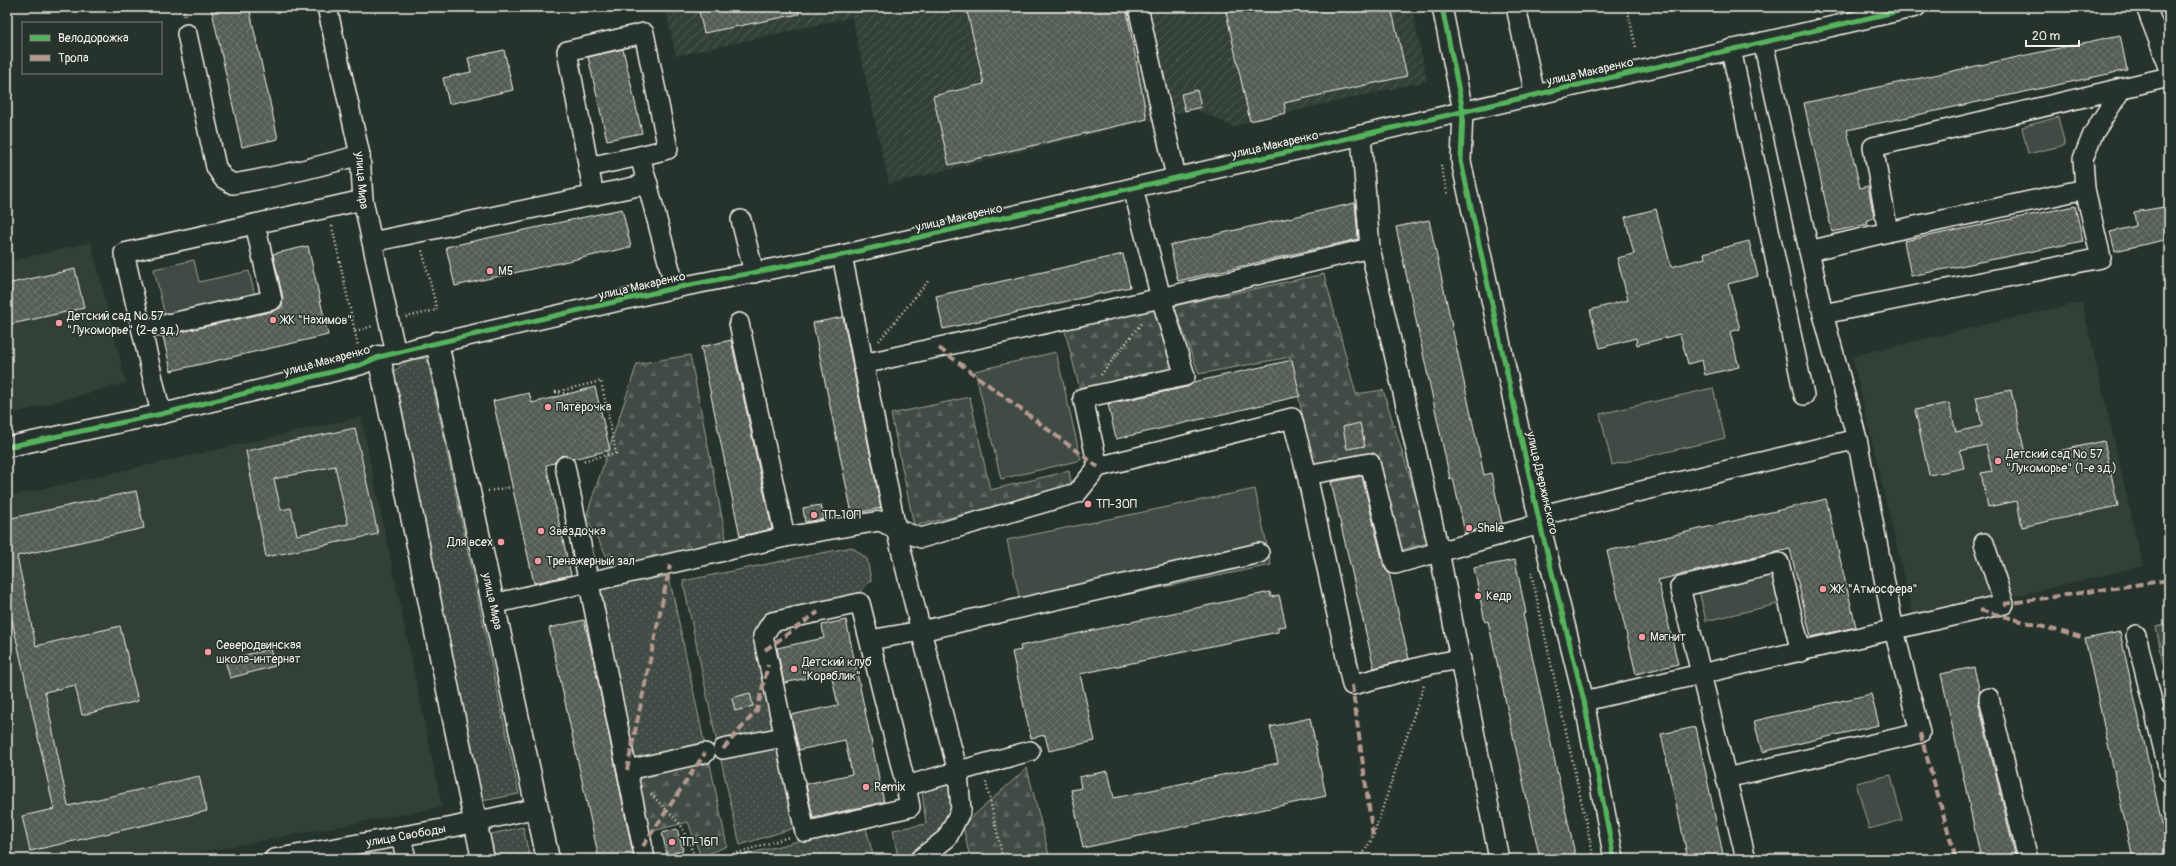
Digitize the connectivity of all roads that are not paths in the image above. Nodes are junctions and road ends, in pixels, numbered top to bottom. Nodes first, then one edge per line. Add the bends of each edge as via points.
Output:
1 (327, 7) edge
2 (1138, 7) edge
3 (1442, 7) edge
4 (1516, 7) edge
5 (1916, 7) edge
6 (2146, 7) edge
7 (187, 34) dead end
8 (1763, 42) junction
9 (1731, 49) junction
10 (2169, 66) edge
11 (2169, 77) edge
12 (2122, 88) junction
13 (1535, 95) junction
14 (1463, 111) junction
15 (1361, 134) junction
16 (360, 155) junction
17 (640, 156) junction
18 (588, 167) junction
19 (1176, 177) junction
20 (648, 184) junction
21 (1133, 188) junction
22 (2085, 189) junction
23 (594, 196) junction
24 (363, 200) junction
25 (742, 220) dead end
26 (255, 224) junction
27 (1888, 232) junction
28 (372, 242) junction
29 (1370, 248) junction
30 (1809, 251) junction
31 (842, 255) junction
32 (754, 273) junction
33 (675, 288) junction
34 (1161, 298) junction
35 (1823, 314) junction
36 (739, 323) dead end
37 (142, 330) junction
38 (437, 343) junction
39 (388, 356) junction
40 (863, 364) junction
41 (1804, 395) dead end
42 (160, 414) junction
43 (1857, 439) junction
44 (7, 447) edge
45 (565, 466) road end
46 (1098, 467) junction
47 (1307, 475) junction
48 (1539, 520) junction
49 (896, 529) junction
50 (785, 537) junction
51 (1984, 543) dead end
52 (1439, 551) junction
53 (1259, 553) dead end
54 (590, 582) junction
55 (493, 604) junction
56 (1894, 630) junction
57 (921, 631) junction
58 (2136, 635) dead end
59 (870, 640) junction
60 (1801, 652) junction
61 (1460, 659) junction
62 (1701, 676) junction
63 (1989, 698) dead end
64 (1584, 701) junction
65 (784, 737) junction
66 (1030, 751) dead end
67 (627, 770) junction
68 (958, 772) junction
69 (2169, 772) edge
70 (1726, 778) junction
71 (906, 786) junction
72 (537, 808) junction
73 (476, 820) junction
74 (401, 836) junction
75 (274, 859) edge
76 (406, 859) edge
77 (483, 859) edge
78 (548, 859) edge
79 (645, 859) edge
80 (920, 859) edge
81 (1499, 859) edge
82 (1614, 859) edge
83 (1746, 859) edge
84 (2028, 859) edge

1 - 16 street, улица Мира
2 - 19 street
3 - 14 street, улица Дзержинского
4 - 13 street
5 - 8 street, улица Макаренко
6 - 10 street
7 - 16 street via 216,167 223,178 233,184 318,167
8 - 9 street, улица Макаренко
8 - 30 street
9 - 13 street, улица Макаренко
9 - 41 street
11 - 12 street
12 - 22 street via 2093,134 2083,159
12 - 27 street via 1873,147
13 - 14 street, улица Макаренко
14 - 15 street, улица Макаренко
14 - 48 street, улица Дзержинского via 1461,161
15 - 19 street, улица Макаренко
15 - 29 street
16 - 24 street, улица Мира
17 - 18 street
17 - 18 street via 668,149 644,33 567,51
17 - 20 street
18 - 23 street
19 - 21 street, улица Макаренко
20 - 23 street
20 - 33 street
21 - 31 street, улица Макаренко
21 - 34 street
22 - 27 street
22 - 35 street via 2101,258
23 - 28 street
24 - 26 street
24 - 28 street, улица Мира
25 - 32 street
26 - 37 street via 272,300
26 - 37 street via 124,254
27 - 30 street
28 - 39 street, улица Мира
29 - 34 street
29 - 52 street
30 - 35 street
31 - 32 street, улица Макаренко
31 - 40 street
32 - 33 street, улица Макаренко
33 - 38 street, улица Макаренко
34 - 40 street
34 - 46 street via 1184,376 1083,398
35 - 43 street
36 - 50 street
37 - 42 street
38 - 39 street, улица Макаренко
38 - 55 main road, улица Мира
39 - 42 street, улица Макаренко
39 - 73 main road, улица Мира
40 - 49 street
42 - 44 street, улица Макаренко
43 - 48 street
43 - 56 street
45 - 54 street
46 - 47 street via 1292,418
46 - 49 street via 1077,493 920,538
47 - 52 street via 1370,463 1395,564
47 - 61 street via 1352,685
48 - 52 street
48 - 64 street, улица Дзержинского
49 - 50 street via 880,521
49 - 57 street
50 - 54 street
51 - 56 street via 2004,604
52 - 61 street
53 - 57 street
54 - 55 street
54 - 67 street
55 - 72 main road, улица Мира
56 - 60 street
56 - 70 street via 1920,734
57 - 59 street
57 - 68 street
58 - 69 street
59 - 65 street via 860,603 772,622 762,636
59 - 71 street
60 - 62 street
60 - 62 street via 1779,563 1680,587
61 - 81 street
62 - 64 street
62 - 70 street
63 - 84 street
64 - 82 street, улица Дзержинского
65 - 67 street
65 - 71 street via 804,832 910,807
66 - 68 street
67 - 79 street
68 - 71 street
68 - 80 street via 961,810 947,838
70 - 83 street
72 - 73 street, улица Свободы
72 - 78 main road, улица Мира
73 - 74 street, улица Свободы via 453,827
73 - 77 main road, улица Мира
74 - 75 street, улица Свободы
74 - 76 street

